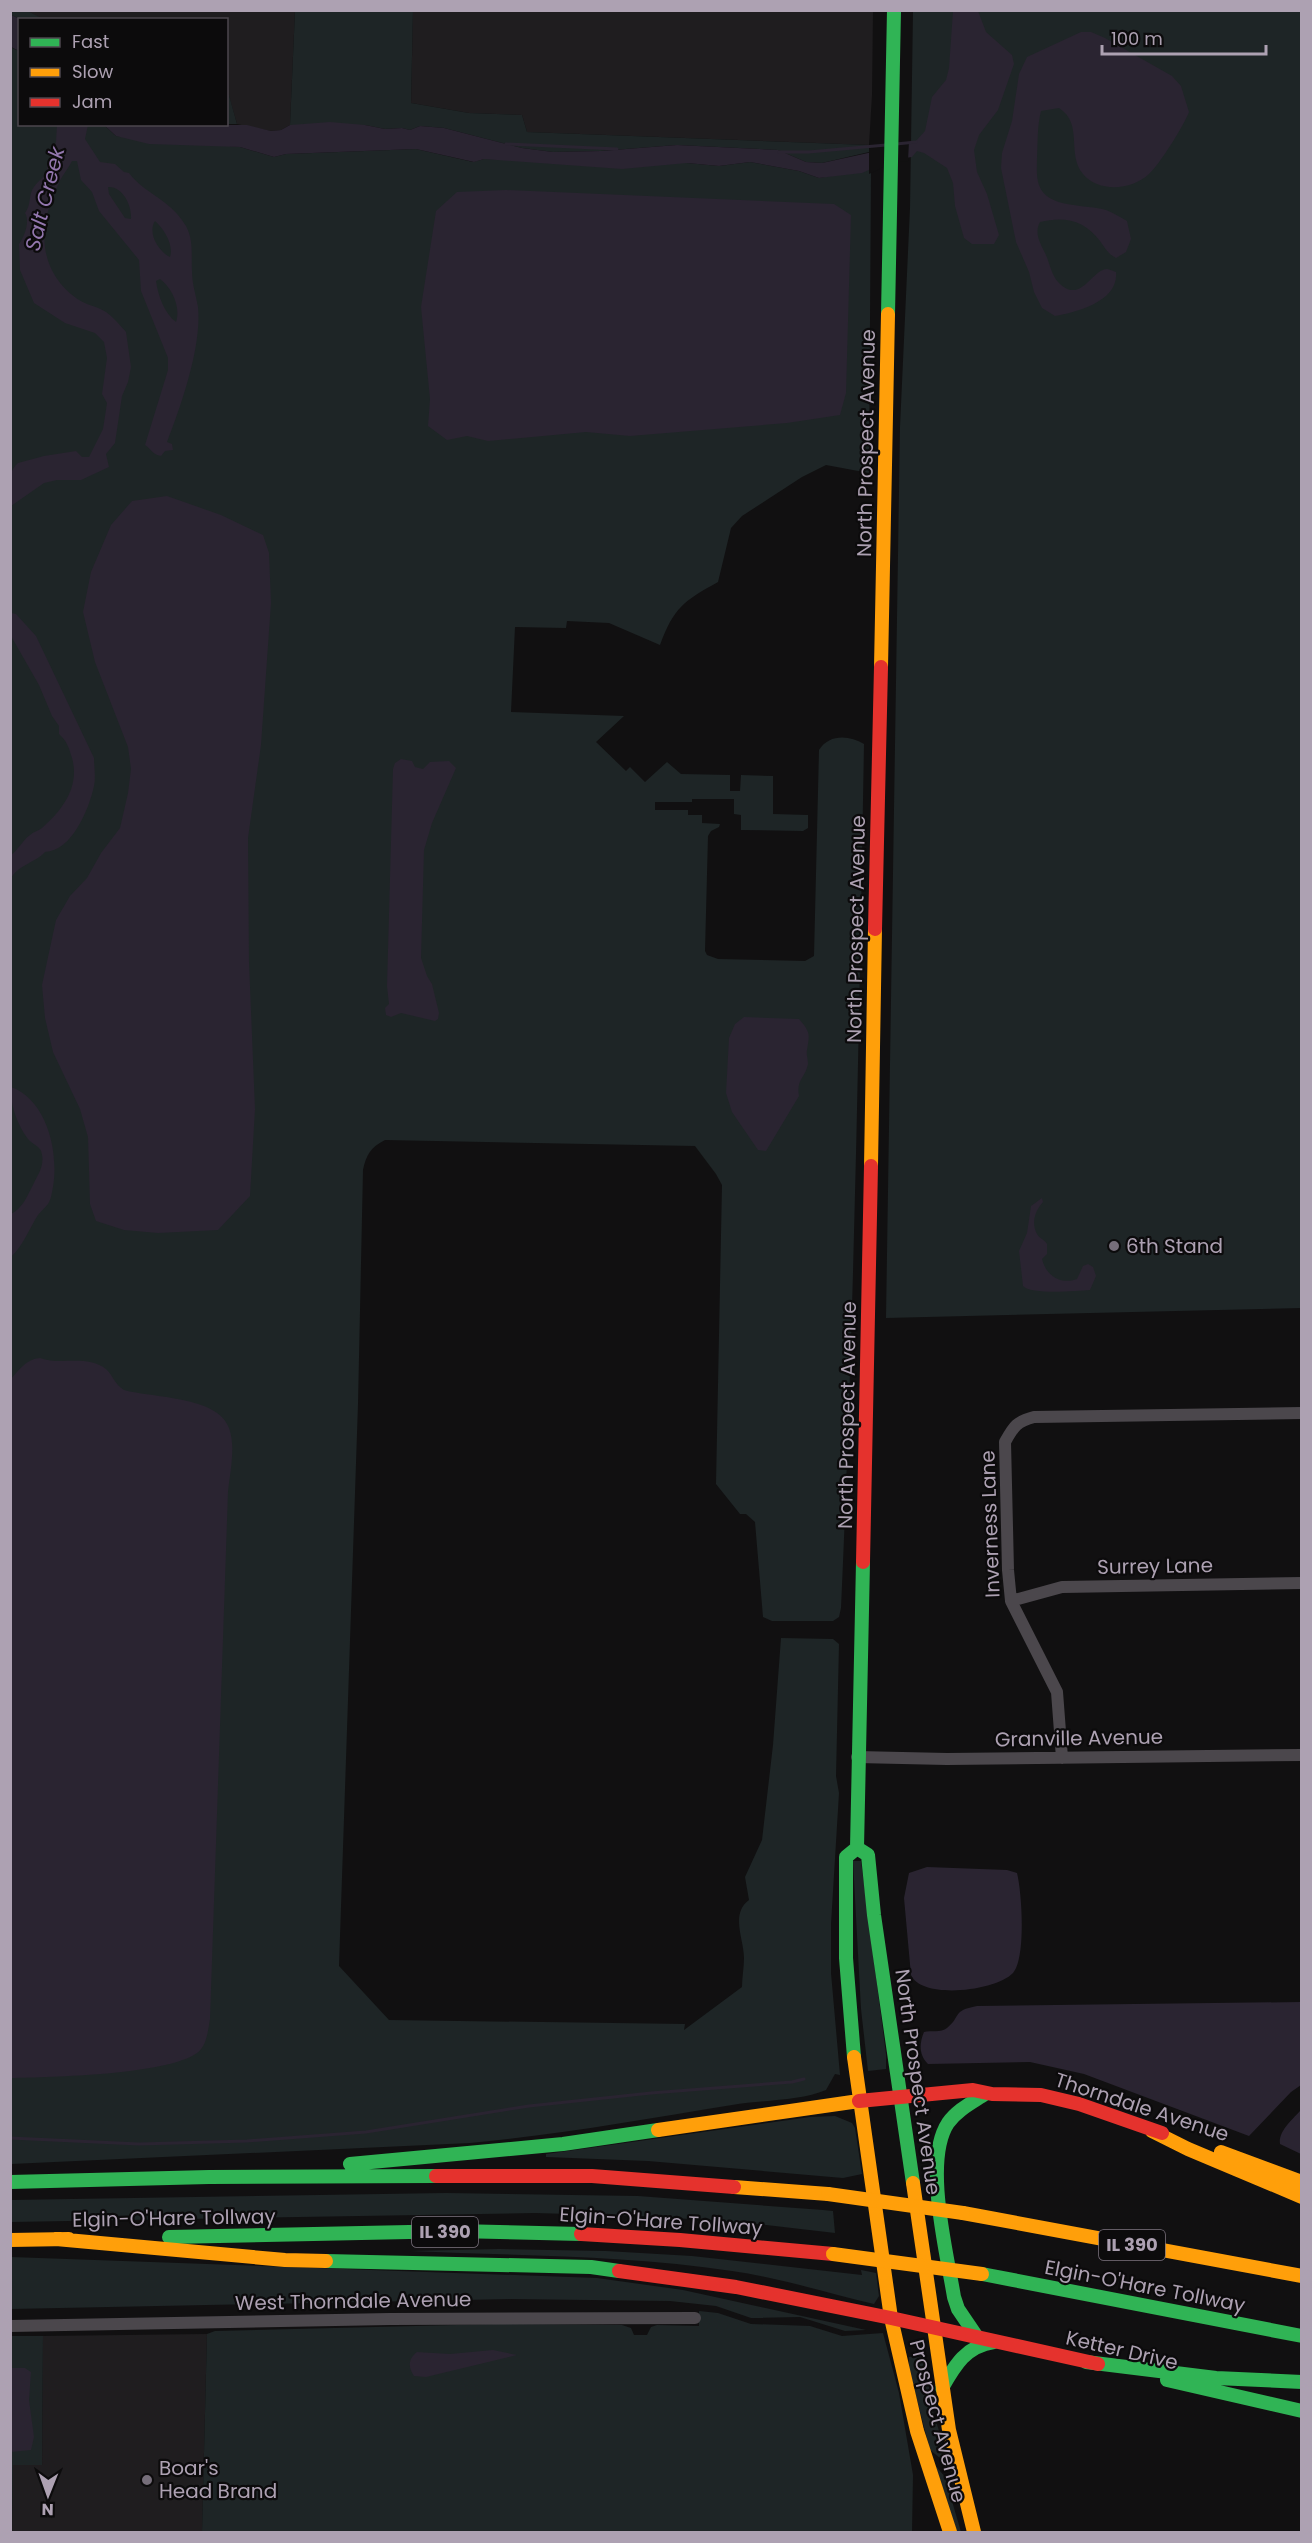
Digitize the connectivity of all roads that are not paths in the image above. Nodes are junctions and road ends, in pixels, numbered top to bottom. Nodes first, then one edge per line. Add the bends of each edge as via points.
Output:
1 (894, 10) edge
2 (1302, 1413) edge
3 (1302, 1583) edge
4 (1011, 1601) junction
5 (1302, 1755) edge
6 (857, 1757) junction
7 (1062, 1758) junction
8 (857, 1848) junction
9 (985, 2094) junction
10 (900, 2096) junction
11 (859, 2101) junction
12 (1152, 2131) junction
13 (208, 2177) junction
14 (10, 2182) edge
15 (1302, 2182) edge
16 (1302, 2197) edge
17 (56, 2239) junction
18 (10, 2240) edge
19 (1302, 2276) edge
20 (696, 2318) dead end
21 (891, 2318) junction
22 (10, 2326) edge
23 (934, 2326) junction
24 (1302, 2336) edge
25 (978, 2337) junction
26 (1001, 2342) junction
27 (1086, 2362) junction
28 (1302, 2382) edge
29 (942, 2388) junction
30 (1302, 2411) edge
31 (950, 2532) edge
32 (974, 2532) edge

1 - 6 main road, North Prospect Avenue
2 - 4 street, Inverness Lane via 1034,1417 1019,1421 1005,1442
3 - 4 street, Surrey Lane via 1062,1587
4 - 7 street, Inverness Lane via 1057,1692
5 - 7 street, Granville Avenue
6 - 7 street, Granville Avenue
6 - 8 main road, North Prospect Avenue
8 - 10 main road, North Prospect Avenue via 867,1855
8 - 11 main road, North Prospect Avenue via 846,1857 845,1918 848,2013
9 - 10 main road, Thorndale Avenue via 973,2090
9 - 12 main road, Thorndale Avenue via 1052,2096
9 - 25 main road via 948,2122 936,2162 954,2297
10 - 11 main road, Thorndale Avenue
10 - 23 main road, North Prospect Avenue
11 - 13 main road, Thorndale Avenue via 552,2145
11 - 21 main road, North Prospect Avenue
12 - 15 main road, Thorndale Avenue
12 - 16 main road
13 - 14 main road, Elgin-O'Hare Tollway / IL 390
13 - 19 main road, Elgin-O'Hare Tollway / IL 390, bridge via 592,2176 828,2194 963,2213
17 - 18 main road, Elgin-O'Hare Tollway / IL 390
17 - 21 main road via 285,2260 591,2267 746,2289
17 - 24 main road, Elgin-O'Hare Tollway / IL 390, bridge via 403,2232 628,2235 833,2254 982,2274
20 - 22 street, West Thorndale Avenue
21 - 23 main road
21 - 31 main road, Prospect Avenue via 917,2431
23 - 25 main road, Ketter Drive
23 - 29 main road, Prospect Avenue
25 - 26 main road, Ketter Drive
26 - 27 main road, Ketter Drive
26 - 29 main road via 983,2343 960,2357
27 - 28 main road via 1216,2378
27 - 30 main road, Ketter Drive
29 - 32 main road, Prospect Avenue via 954,2458

